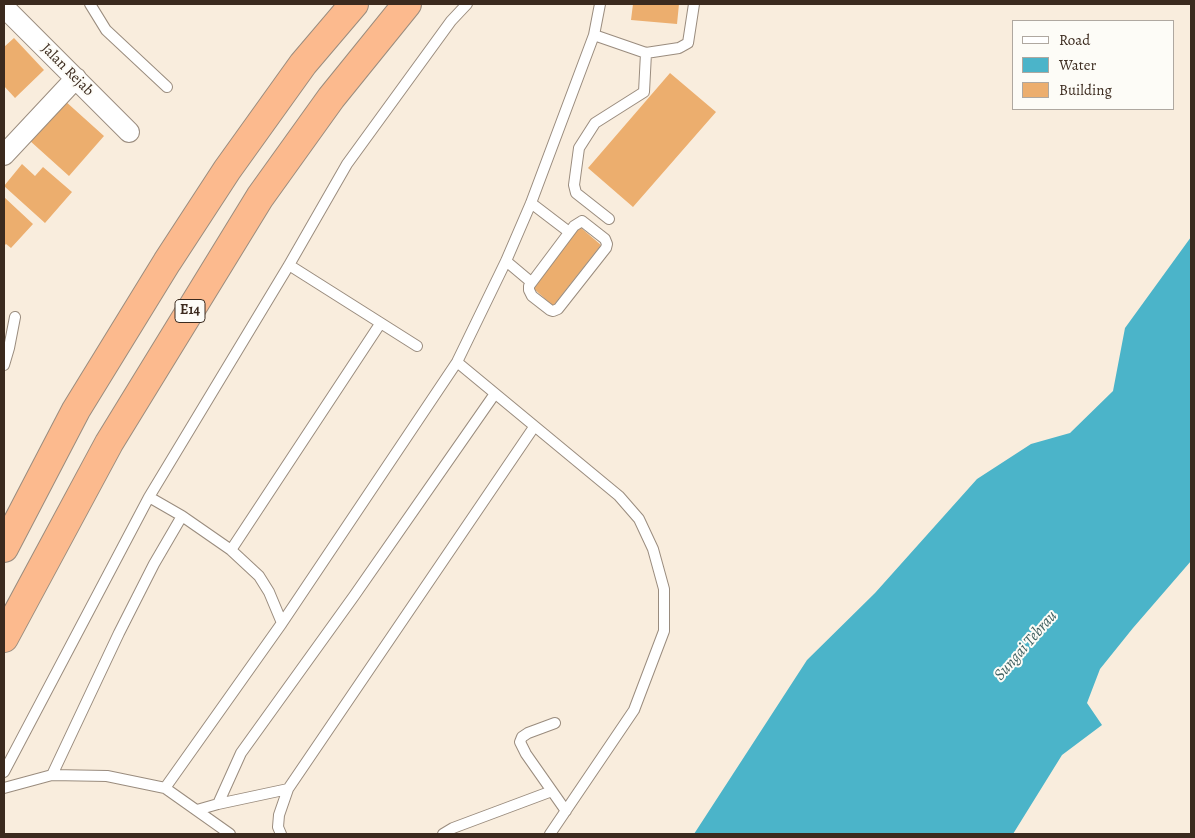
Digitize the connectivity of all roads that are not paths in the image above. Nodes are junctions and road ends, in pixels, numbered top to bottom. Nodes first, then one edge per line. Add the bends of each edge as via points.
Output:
1 (90, 4) edge
2 (354, 4) edge
3 (407, 4) edge
4 (467, 4) edge
5 (600, 4) edge
6 (694, 4) edge
7 (4, 7) edge
8 (594, 35) junction
9 (646, 53) junction
10 (76, 78) junction
11 (167, 87) dead end
12 (129, 132) dead end
13 (4, 155) edge
14 (531, 203) junction
15 (609, 219) dead end
16 (569, 232) junction
17 (506, 261) junction
18 (289, 266) junction
19 (531, 282) junction
20 (15, 317) dead end
21 (380, 324) junction
22 (418, 346) dead end
23 (457, 362) junction
24 (4, 365) edge
25 (494, 395) junction
26 (534, 427) junction
27 (149, 497) junction
28 (182, 516) junction
29 (4, 548) edge
30 (231, 550) junction
31 (282, 623) junction
32 (4, 638) edge
33 (555, 723) dead end
34 (4, 772) edge
35 (52, 775) junction
36 (4, 788) edge
37 (165, 788) junction
38 (288, 789) junction
39 (552, 791) junction
40 (218, 804) junction
41 (197, 810) junction
42 (566, 811) junction
43 (230, 834) edge
44 (280, 834) edge
45 (443, 834) edge
46 (550, 834) edge

1 - 11 lane via 106,30
2 - 29 highway via 281,94 167,262 76,410
3 - 32 highway, E14 via 331,98 260,197 109,443
4 - 18 lane via 451,21 347,164
5 - 8 lane
6 - 9 lane via 688,43 679,48
7 - 10 street, Jalan Rejab
8 - 9 lane
8 - 14 lane
9 - 15 lane via 644,92 595,123 579,148 574,185 576,193
10 - 12 street, Jalan Rejab
10 - 13 street
14 - 16 lane
14 - 17 lane
16 - 19 lane
16 - 19 lane via 582,221 605,239 606,248 556,310 550,310 532,296 529,290
17 - 19 lane
17 - 23 lane
18 - 21 lane
18 - 27 lane
20 - 24 lane
21 - 22 lane
21 - 30 lane
23 - 25 lane
23 - 31 lane
25 - 26 lane
25 - 40 lane via 241,753
26 - 38 lane
26 - 42 lane via 619,496 639,519 653,549 664,589 664,631 634,710
27 - 28 lane
27 - 34 lane
28 - 30 lane
28 - 35 lane via 118,633
30 - 31 lane via 259,576
31 - 37 lane
33 - 39 lane via 528,733 520,742
35 - 36 lane
35 - 37 lane via 107,776
37 - 41 lane
38 - 40 lane
38 - 44 lane via 279,815
39 - 42 lane
39 - 45 lane
40 - 41 lane
41 - 43 lane
42 - 46 lane

